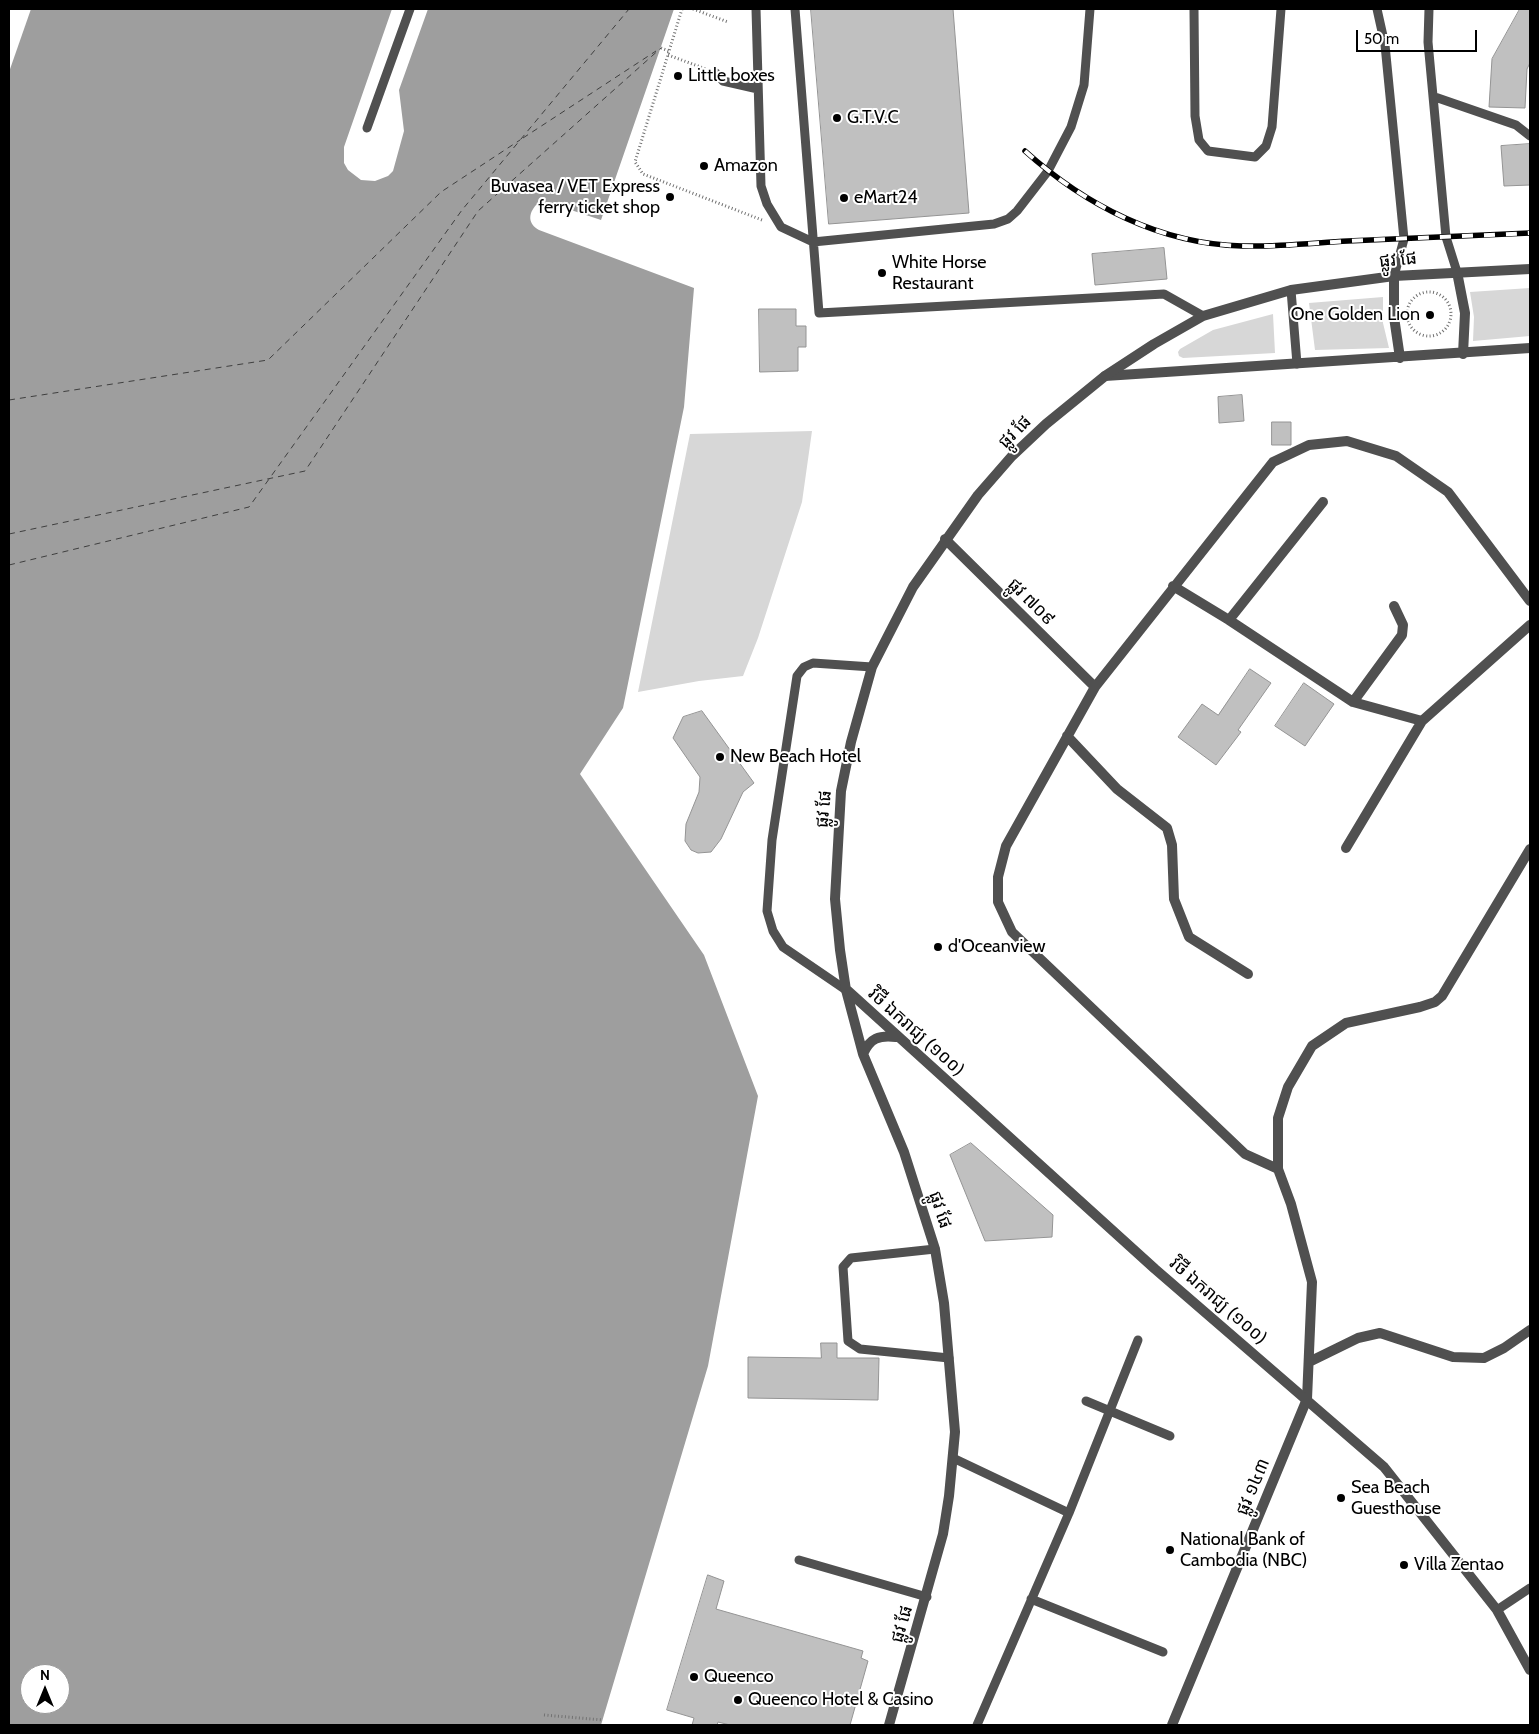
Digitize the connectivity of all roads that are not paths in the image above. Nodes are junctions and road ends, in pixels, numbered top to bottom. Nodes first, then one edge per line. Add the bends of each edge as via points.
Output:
1 (410, 9) edge
2 (756, 9) edge
3 (795, 9) edge
4 (1090, 9) edge
5 (1194, 9) edge
6 (1281, 9) edge
7 (1377, 9) edge
8 (1429, 9) edge
9 (716, 73) road end
10 (758, 89) junction
11 (1435, 97) junction
12 (367, 128) dead end
13 (1530, 136) edge
14 (813, 242) junction
15 (1530, 269) edge
16 (1457, 272) junction
17 (1394, 276) junction
18 (1291, 290) junction
19 (1203, 316) junction
20 (1530, 348) edge
21 (1463, 354) junction
22 (1400, 358) junction
23 (1297, 364) junction
24 (1106, 376) junction
25 (1323, 502) dead end
26 (945, 540) junction
27 (1173, 586) junction
28 (1530, 601) edge
29 (1394, 606) dead end
30 (1229, 620) junction
31 (1530, 625) edge
32 (872, 667) junction
33 (1095, 687) junction
34 (1353, 702) junction
35 (1422, 721) junction
36 (1067, 736) junction
37 (1346, 848) dead end
38 (1530, 849) edge
39 (1248, 974) dead end
40 (846, 990) junction
41 (896, 1037) junction
42 (862, 1054) junction
43 (1278, 1169) junction
44 (936, 1249) junction
45 (1530, 1330) edge
46 (1138, 1340) dead end
47 (949, 1358) junction
48 (1309, 1362) junction
49 (1307, 1400) junction
50 (1086, 1401) dead end
51 (1110, 1411) junction
52 (1170, 1436) dead end
53 (954, 1458) junction
54 (1069, 1512) junction
55 (799, 1560) dead end
56 (1530, 1588) edge
57 (927, 1597) junction
58 (1032, 1599) junction
59 (1497, 1610) junction
60 (1163, 1652) dead end
61 (1530, 1670) edge
62 (889, 1725) edge
63 (976, 1725) edge
64 (1172, 1725) edge

1 - 12 lane
2 - 10 lane
3 - 14 lane
4 - 14 lane via 1084,85 1071,127 1048,172 1018,211 994,224
5 - 6 lane via 1195,116 1199,140 1208,151 1255,157 1266,146 1272,127
7 - 17 lane via 1385,45 1404,238
8 - 11 lane via 1428,42
9 - 10 lane via 723,81
10 - 14 lane via 761,186 767,204 781,227
11 - 13 lane via 1516,125
11 - 16 lane via 1446,237
14 - 19 lane via 819,313 1164,294
15 - 16 street, ផ្លូវ ផែ
16 - 17 street, ផ្លូវ ផែ
16 - 21 street via 1465,313
17 - 18 street, ផ្លូវ ផែ
17 - 22 street via 1394,317
18 - 19 street, ផ្លូវ ផែ
18 - 23 lane
19 - 24 street, ផ្លូវ ផែ
20 - 21 street
21 - 22 street
22 - 23 street
23 - 24 street
24 - 26 street, ផ្លូវ ផែ via 1012,456
25 - 30 street
26 - 32 street, ផ្លូវ ផែ via 913,587
26 - 33 street, ផ្លូវ ៧០៩
27 - 28 street via 1273,462 1309,445 1347,441 1396,456 1448,492
27 - 30 street
27 - 33 street
29 - 34 street via 1403,625 1402,635
30 - 34 street
31 - 35 street
32 - 40 street, ផ្លូវ ផែ via 841,791 834,899
32 - 40 lane via 813,663 804,667 797,676 772,840 767,911 773,931 783,947
33 - 36 street
34 - 35 street
35 - 37 street
36 - 39 street via 1117,788 1166,828 1172,846 1174,899 1189,937
36 - 43 street via 1006,846 998,877 998,902 1012,932 1245,1154
38 - 43 street via 1442,996 1420,1007 1346,1024 1312,1046 1288,1087 1278,1118
40 - 41 street, វិថី ឯករាជ្យ (១០០)
40 - 42 street, ផ្លូវ ផែ
41 - 42 street via 876,1037 867,1043
41 - 49 street, វិថី ឯករាជ្យ (១០០)
42 - 44 street, ផ្លូវ ផែ via 904,1152
43 - 48 street, ផ្លូវ ១៤៣ via 1312,1282
44 - 47 street, ផ្លូវ ផែ
44 - 47 lane via 851,1258 843,1267 848,1341 860,1349
45 - 48 street via 1484,1358 1453,1357 1380,1333 1358,1338
46 - 51 lane
47 - 53 street, ផ្លូវ ផែ
48 - 49 street, ផ្លូវ ១៤៣
49 - 59 street, វិថី ឯករាជ្យ (១០០) via 1384,1467
49 - 64 street, ផ្លូវ ១៤៣
50 - 51 lane
51 - 52 lane
51 - 54 lane
53 - 54 lane
53 - 57 street, ផ្លូវ ផែ via 943,1534
54 - 58 lane
55 - 57 lane
56 - 59 lane
57 - 62 street, ផ្លូវ ផែ
58 - 60 lane
58 - 63 lane
59 - 61 street, វិថី ឯករាជ្យ (១០០)

